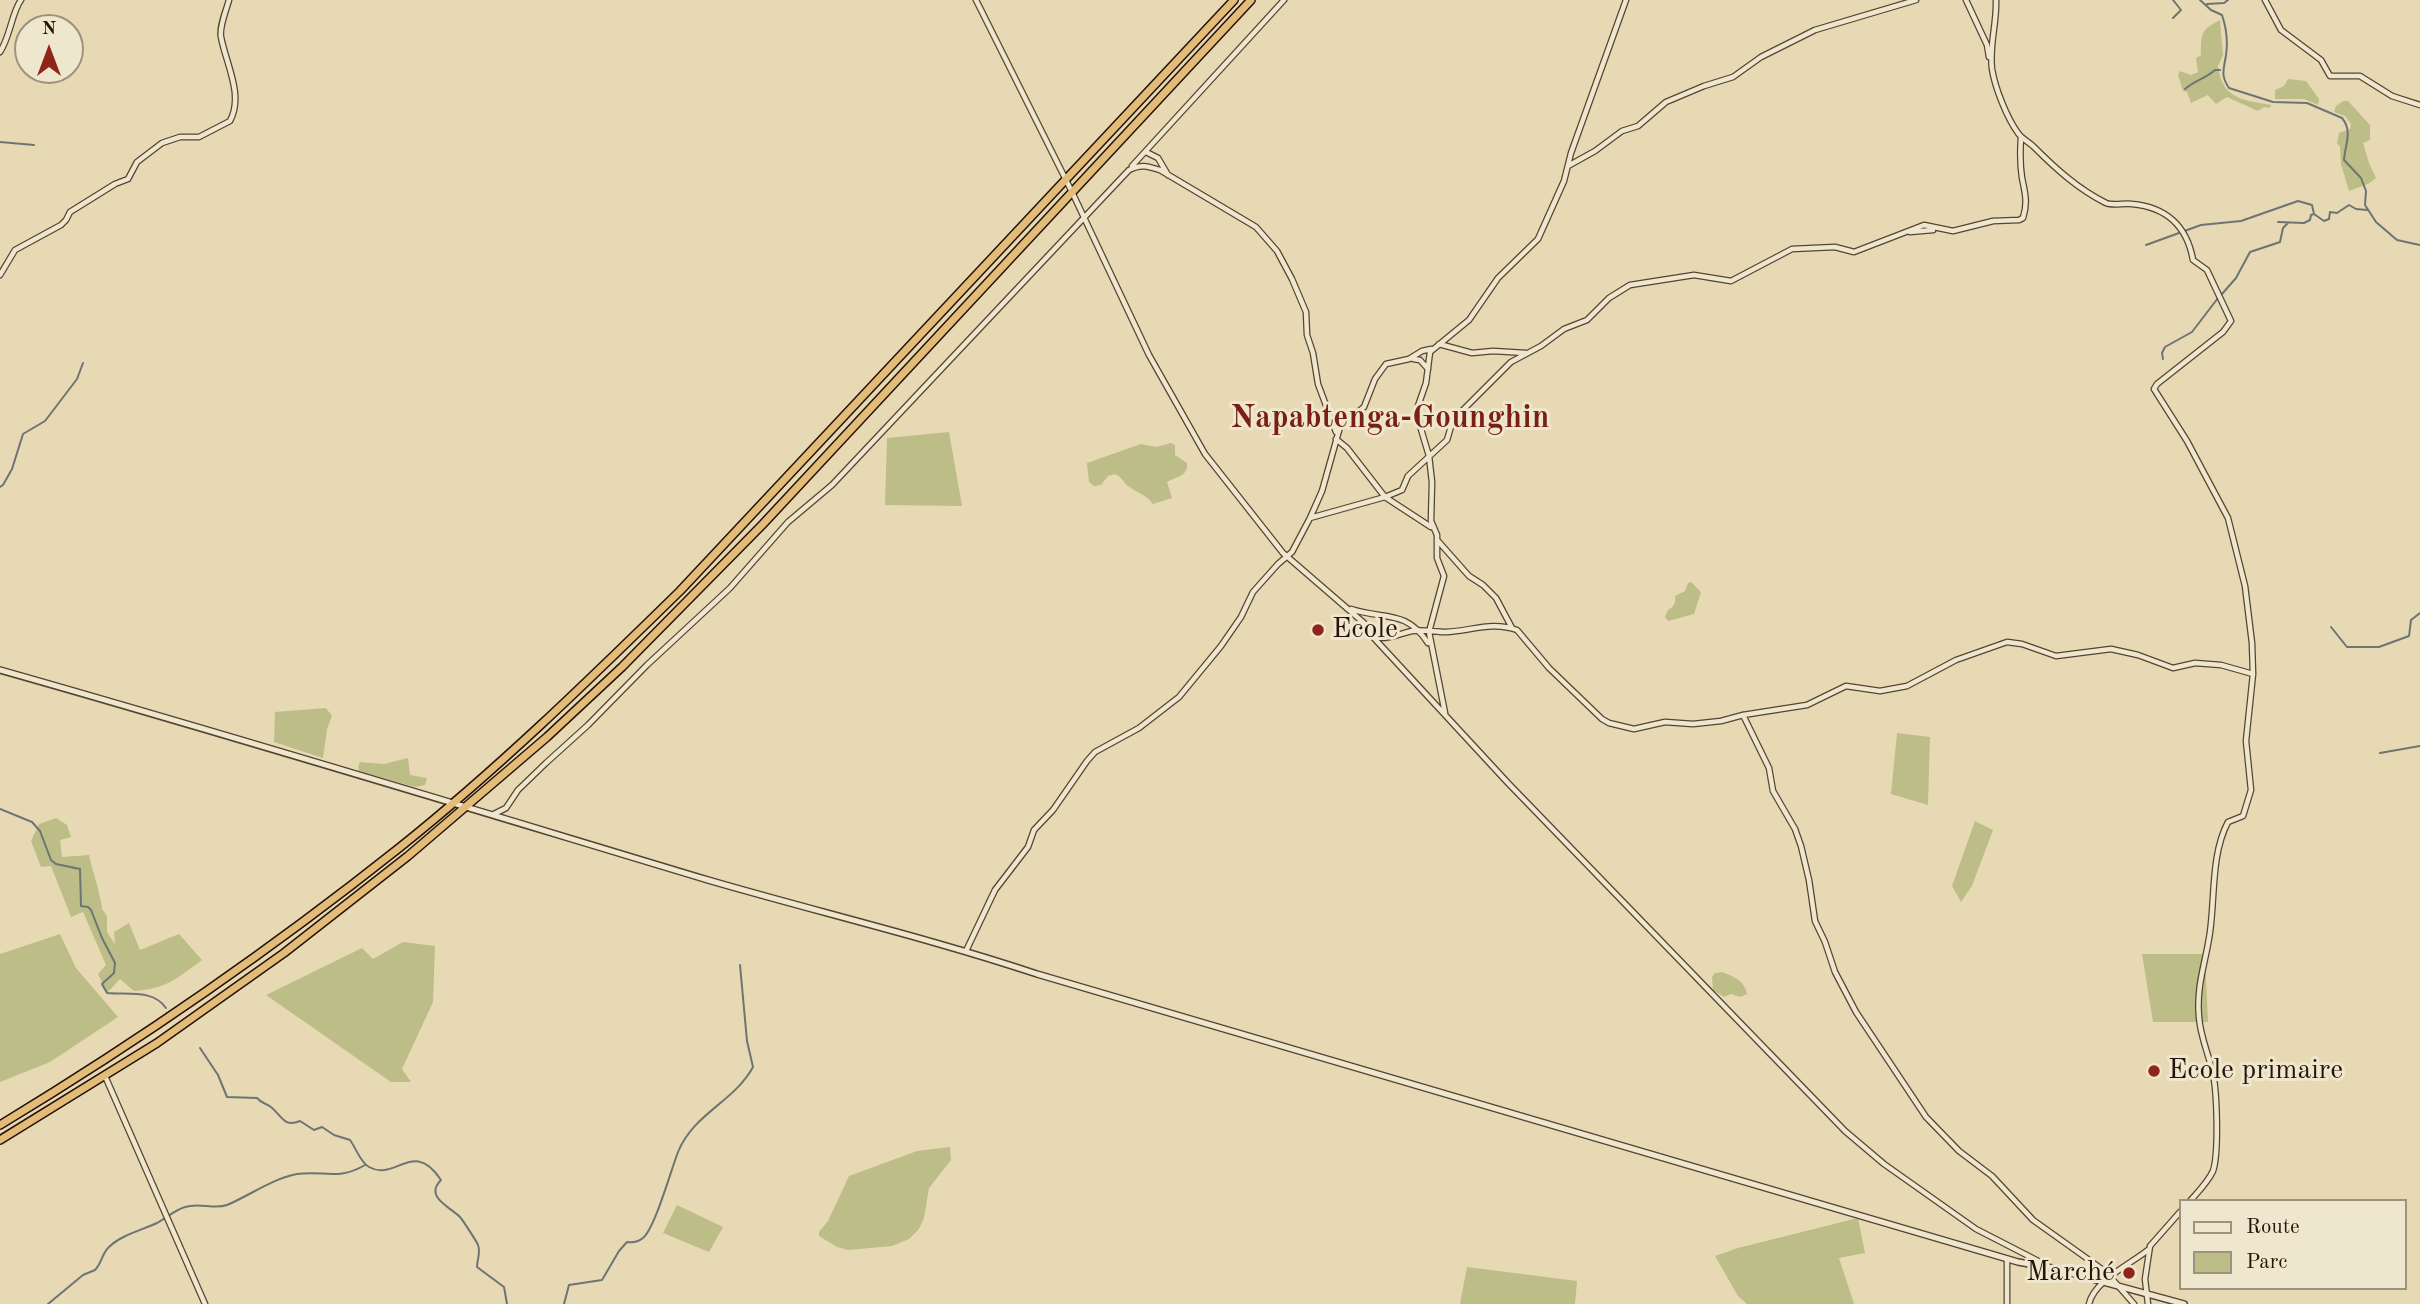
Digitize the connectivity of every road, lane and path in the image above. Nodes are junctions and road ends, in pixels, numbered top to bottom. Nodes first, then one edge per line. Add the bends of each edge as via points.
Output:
1 (21, 0) edge
2 (229, 0) edge
3 (976, 0) edge
4 (1234, 0) edge
5 (1251, 0) edge
6 (1284, 0) edge
7 (1626, 0) edge
8 (1916, 0) edge
9 (1966, 0) edge
10 (1996, 0) edge
11 (2265, 0) edge
12 (0, 52) edge
13 (1992, 71) junction
14 (2420, 106) edge
15 (2021, 137) junction
16 (1146, 152) junction
17 (1568, 167) junction
18 (1129, 170) junction
19 (1168, 176) junction
20 (1065, 179) junction
21 (1072, 192) junction
22 (1083, 217) junction
23 (0, 275) edge
24 (1439, 344) junction
25 (1432, 349) junction
26 (1527, 353) junction
27 (1409, 359) junction
28 (1428, 370) junction
29 (1336, 435) junction
30 (1429, 456) junction
31 (1385, 497) junction
32 (1310, 518) junction
33 (1433, 528) junction
34 (1438, 540) junction
35 (1288, 557) junction
36 (1350, 609) junction
37 (1512, 628) junction
38 (1420, 631) junction
39 (1429, 631) junction
40 (1373, 637) junction
41 (1431, 646) junction
42 (0, 670) edge
43 (2253, 674) junction
44 (1445, 714) junction
45 (1744, 715) junction
46 (453, 802) junction
47 (468, 806) junction
48 (494, 814) junction
49 (966, 951) junction
50 (105, 1076) junction
51 (0, 1125) edge
52 (0, 1140) edge
53 (2192, 1199) edge
54 (2178, 1214) edge
55 (2149, 1250) junction
56 (2007, 1259) junction
57 (2052, 1268) junction
58 (2111, 1277) junction
59 (2101, 1281) junction
60 (2118, 1286) junction
61 (2148, 1294) junction
62 (205, 1304) edge
63 (2007, 1304) edge
64 (2089, 1304) edge
65 (2134, 1304) edge
66 (2148, 1304) edge
67 (2184, 1304) edge

1 - 12 street
2 - 23 street via 220,34 236,104 230,121 199,137 162,143 137,162 128,179 78,206 61,225 15,250
3 - 20 street
4 - 20 highway
5 - 21 highway
6 - 16 street
7 - 17 street
8 - 17 street via 1815,30 1760,57 1732,77 1666,102 1638,126 1622,131
9 - 13 street via 1987,45
10 - 13 street
11 - 14 street via 2281,30 2320,60 2330,76 2360,76 2392,96
13 - 15 street
15 - 26 street via 2027,195 2023,218 1952,230 1924,225 1854,253 1835,247 1792,249 1731,281 1695,275 1630,285 1587,320
15 - 43 street via 2058,172 2108,204 2149,206 2171,218 2185,232 2195,263 2207,270 2231,321 2154,390 2187,440 2230,524 2245,586
16 - 18 street
16 - 19 street via 1158,158
17 - 24 street via 1538,239 1498,278 1469,320
18 - 19 street via 1145,165
18 - 22 street
19 - 29 street via 1256,227 1280,256 1306,312 1318,384
20 - 21 street
20 - 46 highway via 680,592
21 - 22 street
21 - 47 highway via 754,534 622,667
22 - 35 street via 1149,355 1205,454
22 - 48 street via 832,485 788,522 730,588 518,790 506,808
24 - 25 street
24 - 26 street via 1472,353
25 - 27 street
25 - 28 street
26 - 30 street via 1511,362 1458,415 1447,440
27 - 28 street via 1420,360
27 - 29 street via 1382,368 1364,407
28 - 30 street via 1418,419
29 - 31 street
29 - 32 street
30 - 31 street via 1408,476 1402,490
30 - 33 street
31 - 32 street
31 - 33 street
32 - 35 street
33 - 34 street
34 - 37 street via 1469,576 1496,598
34 - 39 street via 1437,558 1444,576
35 - 36 street
35 - 49 street via 1253,592 1221,646 1179,697 1087,761 995,891
36 - 38 street via 1393,616
36 - 40 street
37 - 39 street via 1493,625
37 - 45 street via 1563,683 1609,723 1634,729 1665,722 1721,722
38 - 39 street
38 - 40 street
38 - 41 street
39 - 41 street
40 - 44 street
41 - 44 street
42 - 46 street
43 - 45 street via 2221,665 2194,663 2173,668 2111,649 2056,656 2007,642 1969,655 1907,687 1880,691 1846,686 1807,705
43 - 53 street via 2246,741 2251,790 2243,816 2228,821 2224,829 2199,982 2199,1020 2217,1105 2215,1161 2207,1181
44 - 57 street via 1845,1131 1976,1229
45 - 58 street via 1769,768 1773,791 1795,829 1815,920 1856,1012 1926,1117 2033,1220
46 - 47 street
46 - 51 highway via 278,942 77,1079
47 - 48 street
47 - 50 highway via 284,953
48 - 49 street
49 - 56 street
50 - 52 highway
50 - 62 street
54 - 55 street
55 - 58 street
55 - 61 street
56 - 57 street
56 - 63 street
57 - 59 street
58 - 59 street
58 - 60 street
59 - 60 street
59 - 64 street
60 - 61 street
60 - 65 street
61 - 66 street
61 - 67 street

